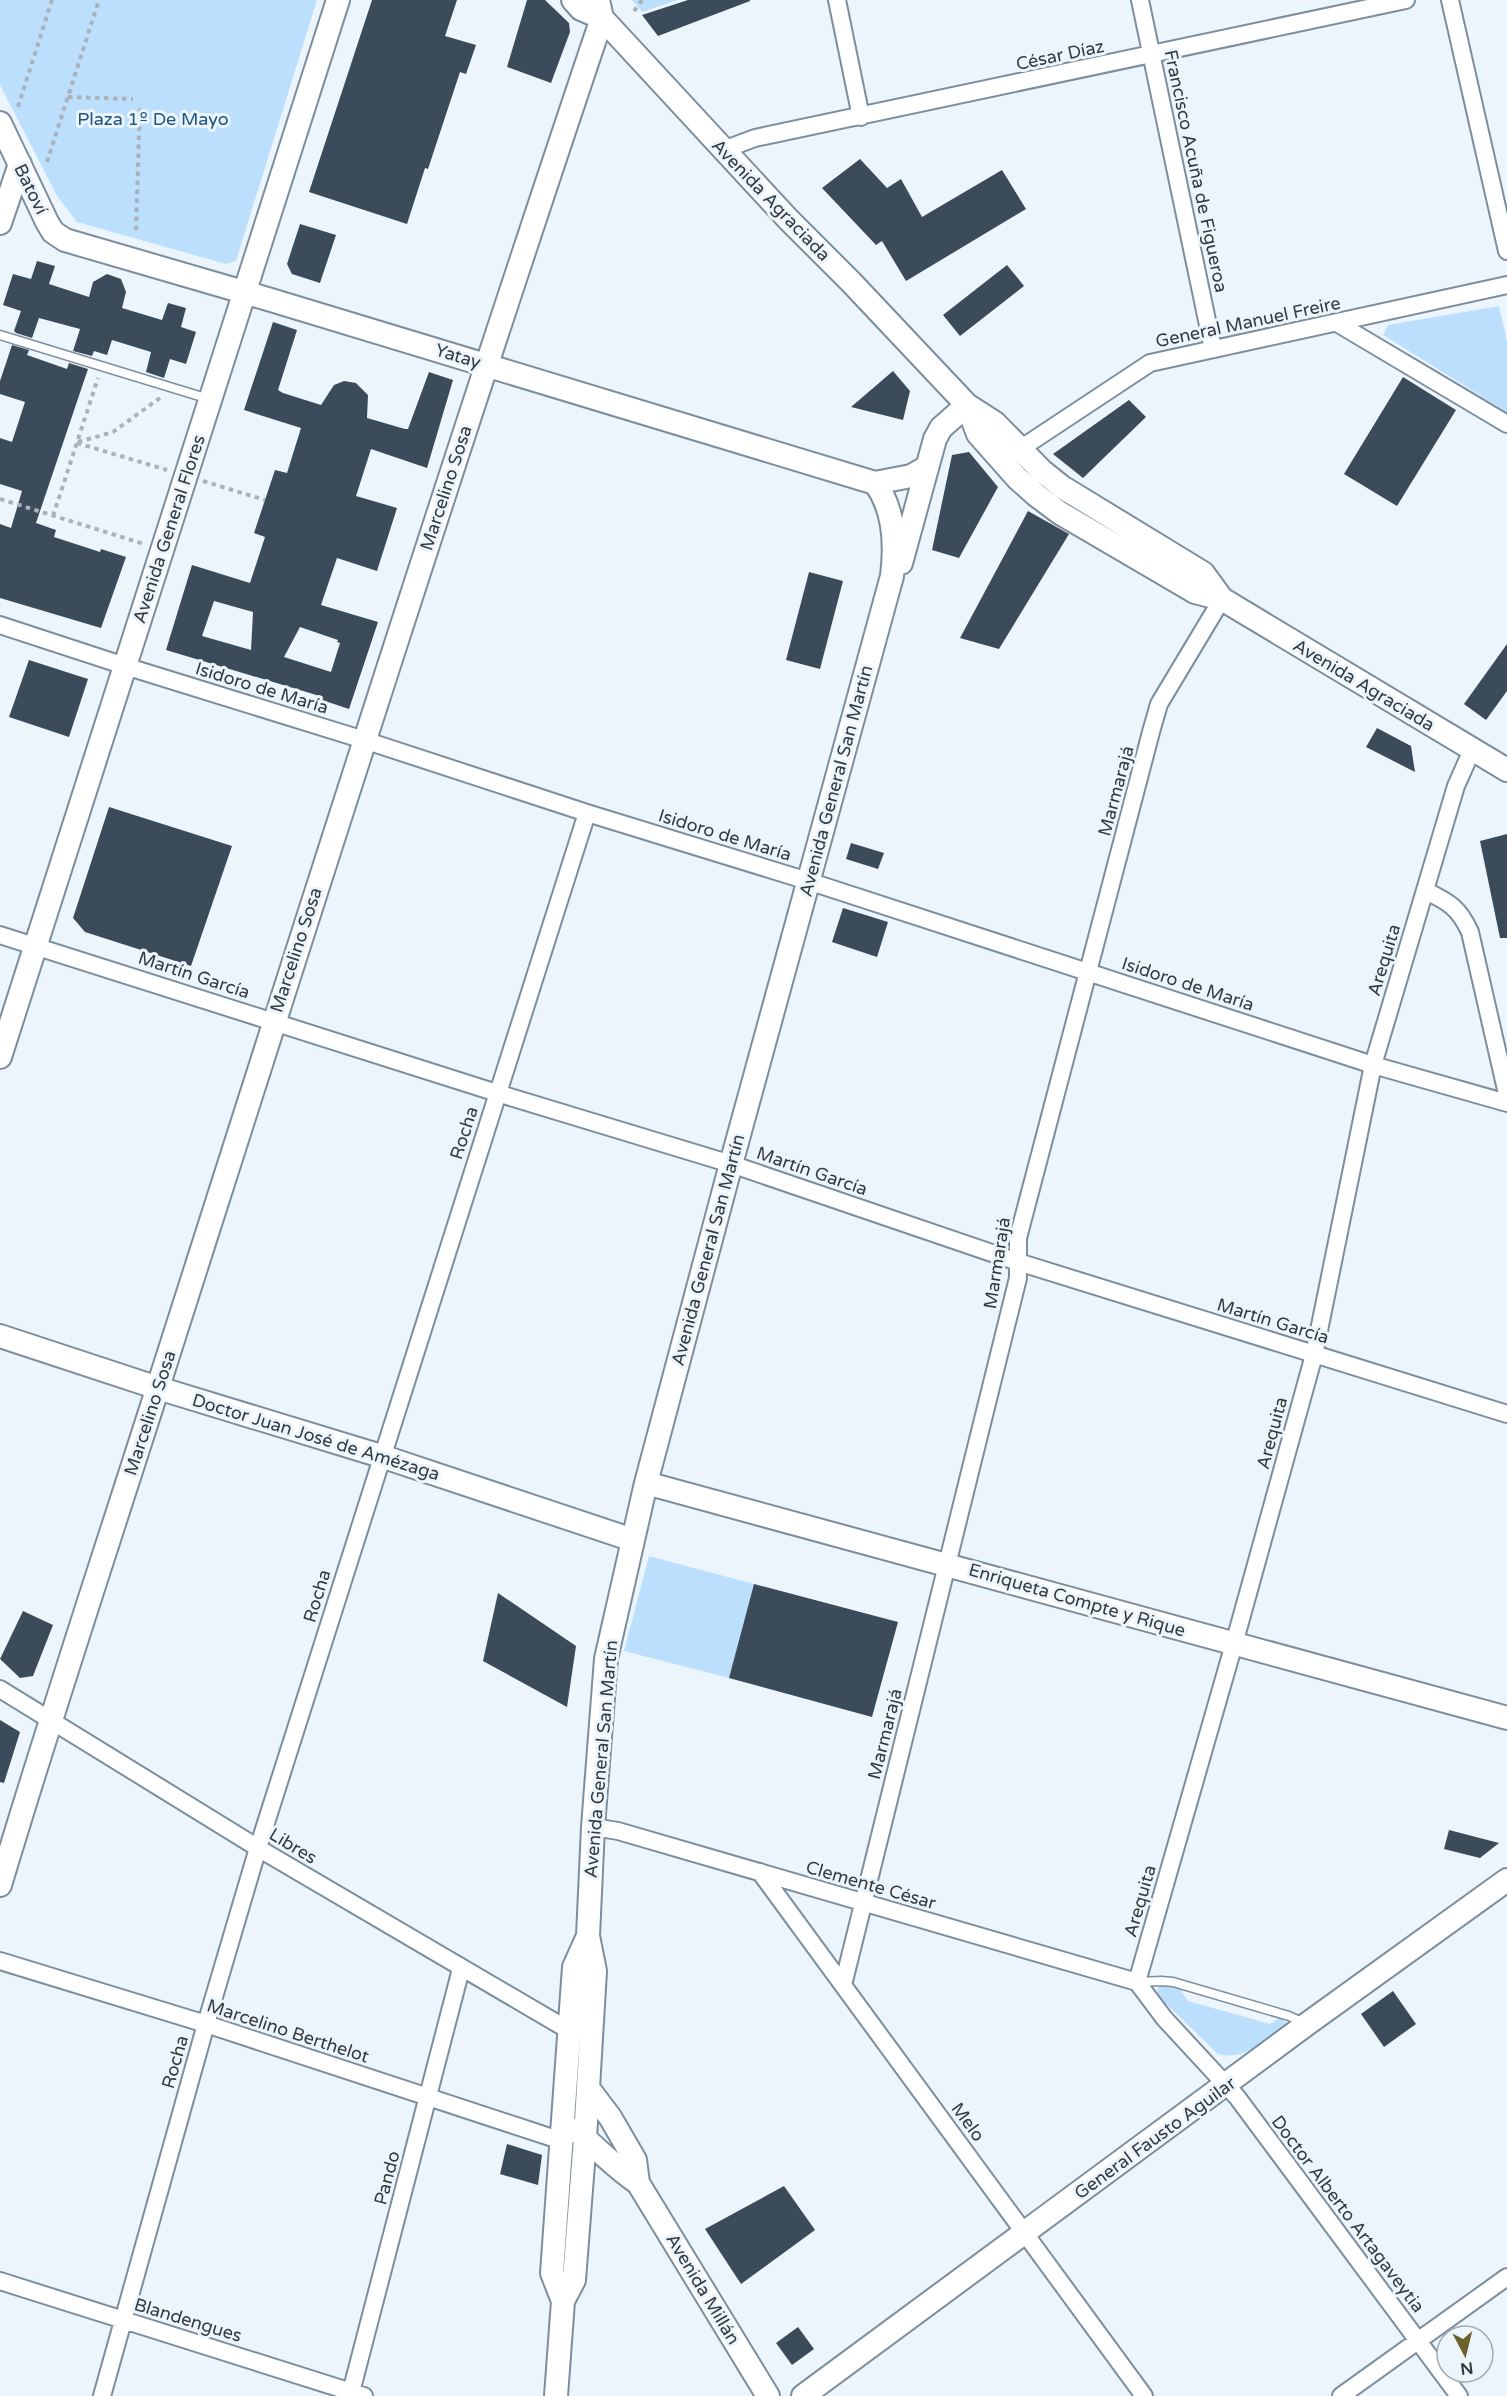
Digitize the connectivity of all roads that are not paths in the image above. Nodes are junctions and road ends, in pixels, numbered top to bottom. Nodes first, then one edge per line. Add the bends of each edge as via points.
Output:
1 (338, 0) edge
2 (573, 0) edge
3 (837, 0) edge
4 (1140, 0) edge
5 (1406, 0) edge
6 (1450, 0) edge
7 (600, 9) edge
8 (1152, 56) junction
9 (861, 117) junction
10 (0, 123) edge
11 (723, 150) junction
12 (20, 164) junction
13 (47, 222) joint
14 (0, 223) edge
15 (1507, 251) edge
16 (1507, 285) edge
17 (244, 292) junction
18 (1337, 323) junction
19 (0, 335) edge
20 (1213, 349) junction
21 (487, 365) junction
22 (210, 399) junction
23 (967, 405) junction
24 (1507, 424) edge
25 (1020, 449) junction
26 (927, 466) junction
27 (875, 483) junction
28 (892, 576) junction
29 (1222, 599) junction
30 (0, 625) edge
31 (125, 666) junction
32 (364, 740) junction
33 (1472, 750) junction
34 (1507, 770) edge
35 (587, 813) junction
36 (808, 881) junction
37 (1426, 891) junction
38 (0, 935) edge
39 (35, 946) junction
40 (1088, 972) junction
41 (273, 1021) junction
42 (0, 1057) edge
43 (1373, 1065) junction
44 (497, 1093) junction
45 (1507, 1094) edge
46 (1507, 1103) edge
47 (731, 1164) junction
48 (1018, 1262) junction
49 (0, 1336) edge
50 (1314, 1354) junction
51 (158, 1388) junction
52 (1507, 1414) edge
53 (381, 1456) junction
54 (646, 1483) junction
55 (633, 1540) junction
56 (947, 1564) junction
57 (1234, 1644) junction
58 (0, 1689) edge
59 (50, 1718) junction
60 (1507, 1718) edge
61 (593, 1827) junction
62 (258, 1848) junction
63 (760, 1872) junction
64 (1507, 1880) edge
65 (0, 1885) edge
66 (863, 1903) junction
67 (588, 1936) junction
68 (0, 1961) edge
69 (461, 1969) junction
70 (1137, 1982) junction
71 (843, 1985) junction
72 (206, 2024) junction
73 (1307, 2024) junction
74 (570, 2031) junction
75 (1227, 2085) junction
76 (588, 2088) junction
77 (428, 2097) junction
78 (563, 2130) junction
79 (585, 2138) junction
80 (638, 2183) junction
81 (1026, 2233) junction
82 (1507, 2277) edge
83 (0, 2281) edge
84 (563, 2301) junction
85 (124, 2320) junction
86 (1418, 2341) junction
87 (355, 2395) edge
88 (102, 2396) edge
89 (556, 2396) edge
90 (768, 2396) edge
91 (802, 2396) edge
92 (1144, 2396) edge
93 (1341, 2396) edge
94 (1459, 2396) edge

1 - 17 street, Avenida General Flores
2 - 7 street, Avenida Agraciada via 581,9
3 - 9 street
4 - 8 street, Francisco Acuña de Figueroa
5 - 8 street, César Díaz
6 - 15 street
7 - 11 street, Avenida Agraciada
7 - 21 street, Marcelino Sosa
8 - 9 street, César Díaz
8 - 20 street, Francisco Acuña de Figueroa
9 - 11 street, César Díaz via 755,138
10 - 12 street, Batoví
11 - 23 street, Avenida Agraciada
12 - 13 street, Batoví
12 - 14 street
13 - 17 street, Yatay via 65,240
16 - 18 street, General Manuel Freire
17 - 21 street, Yatay
17 - 22 street, Avenida General Flores
18 - 20 street, General Manuel Freire
18 - 24 street
19 - 22 lane
20 - 25 street, General Manuel Freire via 1150,363
21 - 27 street, Yatay
21 - 32 street, Marcelino Sosa
22 - 31 street, Avenida General Flores
23 - 25 street, Avenida Agraciada via 994,423
23 - 26 street, Avenida General San Martín via 941,428
23 - 29 street, Avenida Agraciada via 978,434 1036,495 1195,592
25 - 29 street, Avenida Agraciada via 1079,499 1203,573
26 - 27 street, Yatay via 911,476
26 - 28 street, Avenida General San Martín via 903,559
27 - 28 street, Avenida General San Martín via 888,502 894,537
28 - 36 street, Avenida General San Martín
29 - 33 street, Avenida Agraciada
29 - 40 street, Marmarajá via 1159,704
30 - 31 street, Isidoro de María
31 - 32 street, Isidoro de María
31 - 39 street, Avenida General Flores
32 - 35 street, Isidoro de María
32 - 41 street, Marcelino Sosa
33 - 34 street, Avenida Agraciada
33 - 37 street, Arequita via 1456,786
35 - 36 street, Isidoro de María
35 - 44 street, Rocha
36 - 40 street, Isidoro de María
36 - 47 street, Avenida General San Martín
37 - 43 street, Arequita
37 - 45 street via 1462,914 1470,932
38 - 39 street, Martín García
39 - 41 street, Martín García
39 - 42 street, Avenida General Flores
40 - 43 street, Isidoro de María
40 - 48 street, Marmarajá via 1018,1238
41 - 44 street, Martín García
41 - 51 street, Marcelino Sosa
43 - 46 street, Isidoro de María
43 - 50 street, Arequita
44 - 47 street, Martín García
44 - 53 street, Rocha
47 - 48 street, Martín García
47 - 54 street, Avenida General San Martín
48 - 50 street, Martín García
48 - 56 street, Marmarajá via 1018,1278
49 - 51 street, Doctor Juan José de Amézaga
50 - 52 street, Martín García
50 - 57 street, Arequita
51 - 53 street, Doctor Juan José de Amézaga
51 - 59 street, Marcelino Sosa
53 - 55 street, Doctor Juan José de Amézaga
53 - 62 street, Rocha
54 - 55 street, Avenida General San Martín
54 - 56 street, Enriqueta Compte y Rique
55 - 61 street, Avenida General San Martín via 606,1659
56 - 57 street, Enriqueta Compte y Rique
56 - 66 street, Marmarajá
57 - 60 street, Enriqueta Compte y Rique
57 - 70 street, Arequita
58 - 59 street, Libres
59 - 62 street, Libres
59 - 65 street, Marcelino Sosa
61 - 63 street, Clemente César
61 - 67 street, Avenida General San Martín
62 - 69 street, Libres
62 - 72 street, Rocha
63 - 66 street, Clemente César
63 - 71 street, Melo
64 - 73 street, General Fausto Aguilar
66 - 70 street, Clemente César
66 - 71 street, Marmarajá
67 - 74 street, Avenida General San Martín via 574,1966
67 - 76 street, Avenida General San Martín via 596,1971
68 - 72 street, Marcelino Berthelot
69 - 74 street, Libres
69 - 77 street, Pando
70 - 73 lane, Clemente César via 1173,1982
70 - 75 street via 1164,2018
71 - 81 street, Melo
72 - 77 street, Marcelino Berthelot
72 - 85 street, Rocha
73 - 75 street, General Fausto Aguilar
74 - 78 street, Avenida General San Martín
75 - 81 street, General Fausto Aguilar
75 - 86 street, Doctor Alberto Artagaveytia
76 - 79 street, Avenida General San Martín
76 - 80 street, Avenida Millán via 610,2116 634,2160
77 - 78 street, Marcelino Berthelot
77 - 87 street, Pando
78 - 79 street, Avenida Millán
78 - 84 street, Avenida General San Martín via 552,2273
79 - 80 street, Avenida Millán
79 - 84 street, Avenida General San Martín via 574,2280
80 - 90 street, Avenida Millán
81 - 91 street, General Fausto Aguilar
81 - 92 street, Melo
82 - 86 street
83 - 85 street, Blandengues
84 - 89 street, Avenida General San Martín
85 - 87 street, Blandengues
85 - 88 street, Rocha
86 - 93 street
86 - 94 street, Doctor Alberto Artagaveytia

